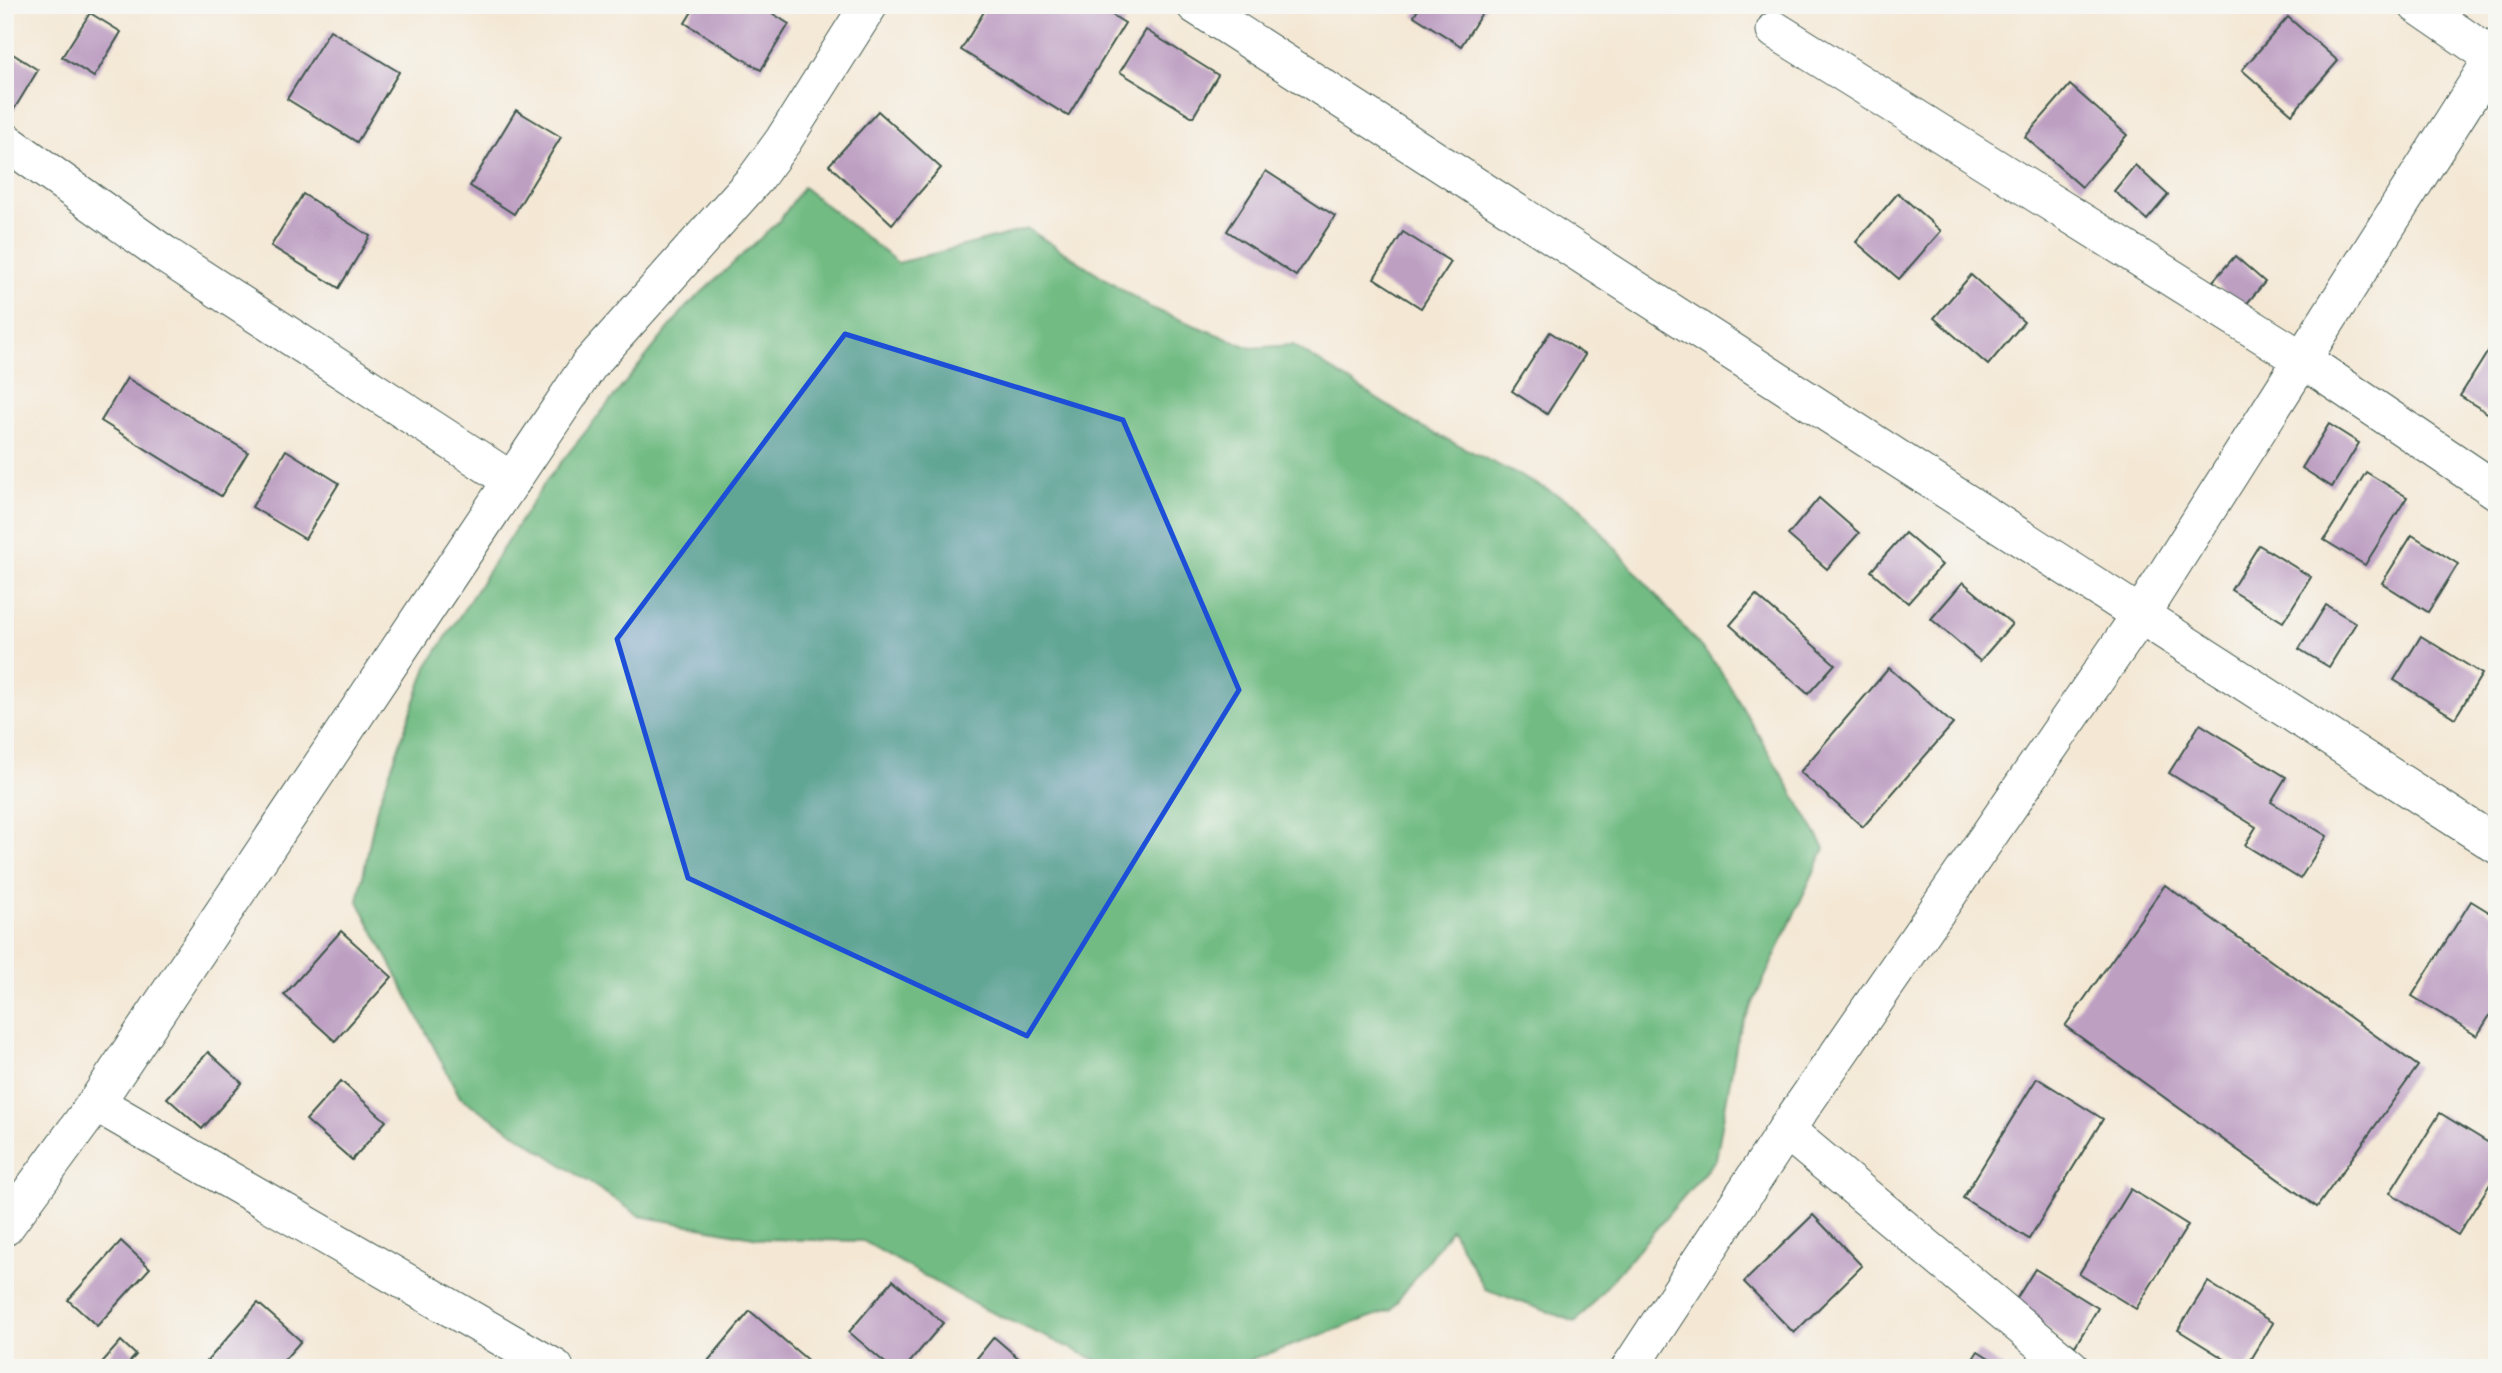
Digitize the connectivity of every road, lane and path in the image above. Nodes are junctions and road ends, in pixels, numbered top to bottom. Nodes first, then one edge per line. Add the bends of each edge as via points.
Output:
1 (869, 5) edge
2 (1195, 5) edge
3 (2417, 5) edge
4 (1776, 30) dead end
5 (2496, 56) edge
6 (5, 141) edge
7 (2303, 360) junction
8 (512, 481) junction
9 (2497, 491) edge
10 (2141, 614) junction
11 (2497, 845) edge
12 (96, 1103) junction
13 (1786, 1130) junction
14 (5, 1227) edge
15 (555, 1368) edge
16 (1630, 1368) edge
17 (2071, 1368) edge

1 - 8 street via 756,178 589,365
2 - 10 street
3 - 5 street
4 - 7 street
5 - 7 street
6 - 8 street via 164,254
7 - 9 street
7 - 10 street
8 - 12 street
10 - 11 street
10 - 13 street
12 - 14 street
12 - 15 street
13 - 16 street
13 - 17 street

